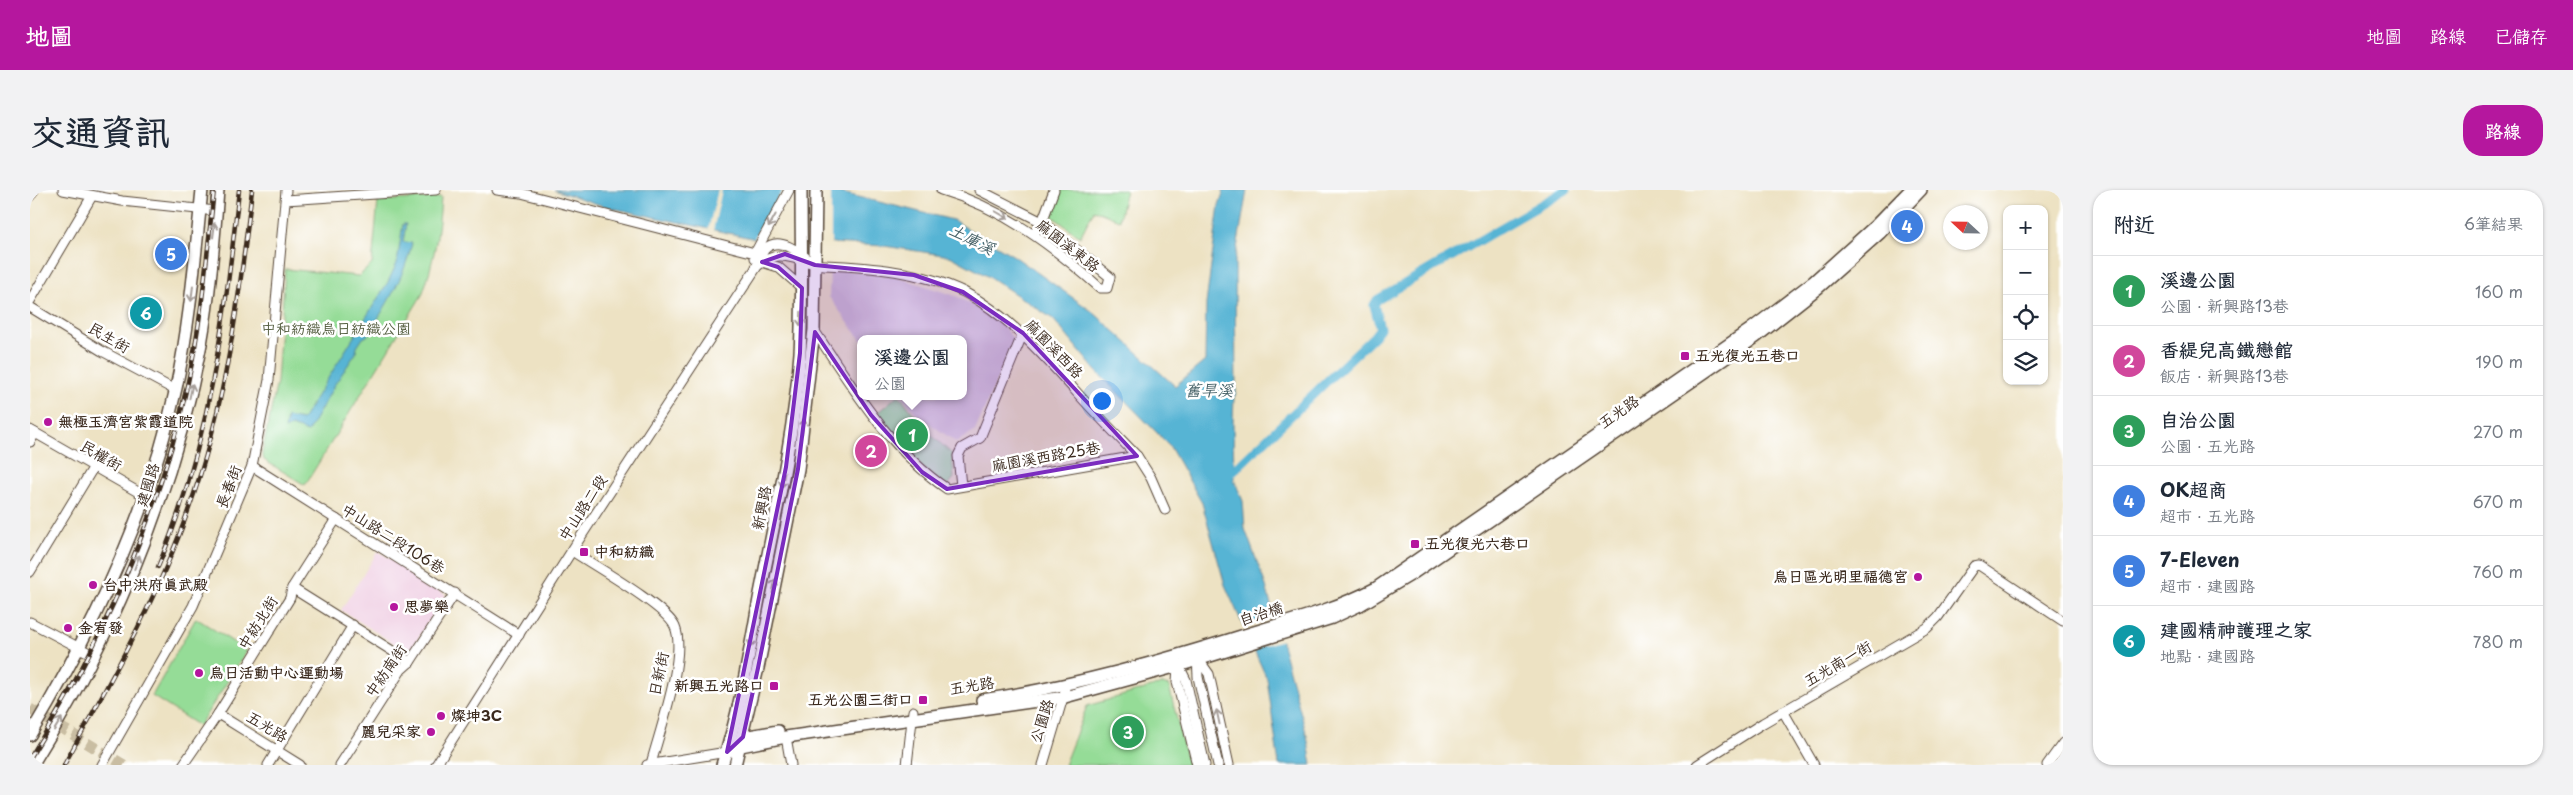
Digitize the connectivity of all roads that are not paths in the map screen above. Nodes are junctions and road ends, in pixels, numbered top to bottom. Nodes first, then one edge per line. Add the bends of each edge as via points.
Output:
1 (34, 190) edge
2 (63, 190) edge
3 (202, 190) edge
4 (218, 190) edge
5 (286, 190) edge
6 (436, 190) edge
7 (497, 190) edge
8 (789, 190) edge
9 (801, 190) edge
10 (816, 190) edge
11 (941, 190) edge
12 (980, 190) edge
13 (1054, 190) edge
14 (1910, 190) edge
15 (1921, 190) edge
16 (30, 196) edge
17 (92, 196) junction
18 (286, 200) junction
19 (200, 210) junction
20 (216, 211) junction
21 (1042, 222) junction
22 (1034, 234) junction
23 (754, 253) junction
24 (801, 254) junction
25 (759, 265) junction
26 (815, 265) junction
27 (802, 288) junction
28 (30, 301) edge
29 (30, 307) edge
30 (814, 330) junction
31 (1022, 333) junction
32 (176, 390) junction
33 (857, 394) edge
34 (861, 400) edge
35 (32, 432) edge
36 (30, 442) edge
37 (1137, 456) junction
38 (252, 466) junction
39 (94, 468) junction
40 (961, 486) junction
41 (144, 497) junction
42 (159, 504) junction
43 (1165, 510) dead end
44 (336, 519) junction
45 (572, 551) junction
46 (30, 572) edge
47 (292, 588) junction
48 (455, 594) junction
49 (1309, 620) junction
50 (2063, 621) edge
51 (30, 622) edge
52 (354, 625) junction
53 (519, 635) junction
54 (1225, 646) joint
55 (80, 649) junction
56 (96, 656) junction
57 (1198, 656) junction
58 (410, 662) junction
59 (1176, 662) junction
60 (1066, 691) junction
61 (1783, 711) junction
62 (218, 714) junction
63 (913, 715) junction
64 (30, 735) edge
65 (786, 737) junction
66 (742, 741) junction
67 (2063, 743) edge
68 (277, 750) junction
69 (727, 752) junction
70 (2063, 761) edge
71 (32, 765) edge
72 (102, 765) edge
73 (183, 765) edge
74 (268, 765) edge
75 (300, 765) edge
76 (340, 765) edge
77 (436, 765) edge
78 (649, 765) edge
79 (722, 765) edge
80 (735, 765) edge
81 (791, 765) edge
82 (907, 765) edge
83 (1042, 765) edge
84 (1197, 765) edge
85 (1205, 765) edge
86 (1218, 765) edge
87 (1229, 765) edge
88 (1697, 765) edge
89 (1814, 765) edge
90 (2046, 765) edge
91 (2060, 765) edge

1 - 16 street
2 - 17 street
3 - 19 main road, 建國路
4 - 20 main road, 建國路
5 - 18 street, 長春街
6 - 18 street
7 - 23 street via 520,193
8 -> 23 street
9 - 24 main road, 新興路
10 - 26 main road, 新興路
11 -> 22 street, 麻園溪東路 via 998,212
12 - 21 street, 麻園溪東路
13 - 21 street
14 - 49 main road, 五光路 via 1813,282 1751,329 1403,570 1357,598
15 - 49 main road, 五光路 via 1818,288 1756,337 1388,590 1353,609
17 - 19 street
17 - 28 street
18 - 38 street, 長春街 via 269,380
19 - 20 street
19 -> 32 main road, 建國路 via 192,294
42 -> 20 main road, 建國路 via 201,342
21 - 22 street
21 - 22 street, 麻園溪東路 via 1110,277 1107,288 1100,288
23 - 25 street
24 - 25 street, 中山路二段 via 785,244 775,244 765,250
24 - 26 street, 中山路二段
24 - 27 main road, 新興路
25 - 27 street via 778,267
25 - 45 street, 中山路二段
26 - 30 main road, 新興路
26 - 31 street, 麻園溪西路 via 914,275 963,292 989,307
27 -> 69 main road, 新興路 via 800,353 786,467
29 - 32 street, 民生街 via 102,351
30 - 33 street, 麻園溪西路25巷
66 -> 30 main road, 新興路 via 798,469
31 - 37 street, 麻園溪西路
31 - 40 street via 980,438 962,448 958,456
32 - 41 main road, 建國路
34 - 40 street, 麻園溪西路25巷 via 922,472 947,490
35 - 36 street
35 - 39 street, 民權街
37 - 40 street, 麻園溪西路25巷
37 - 43 street, 麻園溪西路
38 - 44 street, 中山路二段106巷
38 - 72 street, 長春街 via 193,606
39 - 41 street, 民權街
39 - 46 street
41 - 42 street, 民權街
41 - 55 main road, 建國路 via 111,583
56 -> 42 main road, 建國路
44 - 47 street, 中紡北街
44 - 48 street, 中山路二段106巷
45 - 53 street, 中山路二段
45 - 78 street, 日新街 via 663,612 675,626 679,652
47 - 52 street
47 - 62 street, 中紡北街 via 290,598
48 - 53 street, 中山路二段106巷
48 - 58 street, 中紡南街
49 - 54 main road, 自治橋
50 - 61 street, 五光南一街 via 1979,565 1974,566 1927,628
51 - 55 street
52 - 58 street
52 - 68 street
53 - 77 street, 中山路二段
54 - 57 main road, 五光路
55 - 56 street
55 - 64 main road, 建國路
71 -> 56 main road, 建國路
57 - 59 main road, 五光路
57 - 86 street via 1198,677
87 -> 57 street via 1208,674
58 - 76 street, 中紡南街
59 - 60 main road, 五光路
59 - 84 street via 1177,682
59 - 85 street via 1186,680
60 - 63 main road, 五光路
60 - 83 street, 公園路
61 - 88 street, 五光南一街
61 - 89 street
62 - 68 street, 五光路
62 - 73 street, 中紡北街
63 - 65 main road, 五光路
63 - 66 main road, 五光路
63 - 82 street
65 - 66 main road, 五光路
65 - 81 street
66 - 69 main road
66 - 80 main road, 新興路
67 - 90 street
68 - 74 street
68 - 75 street, 五光路
69 - 78 street
69 - 79 main road, 新興路
70 - 91 street

